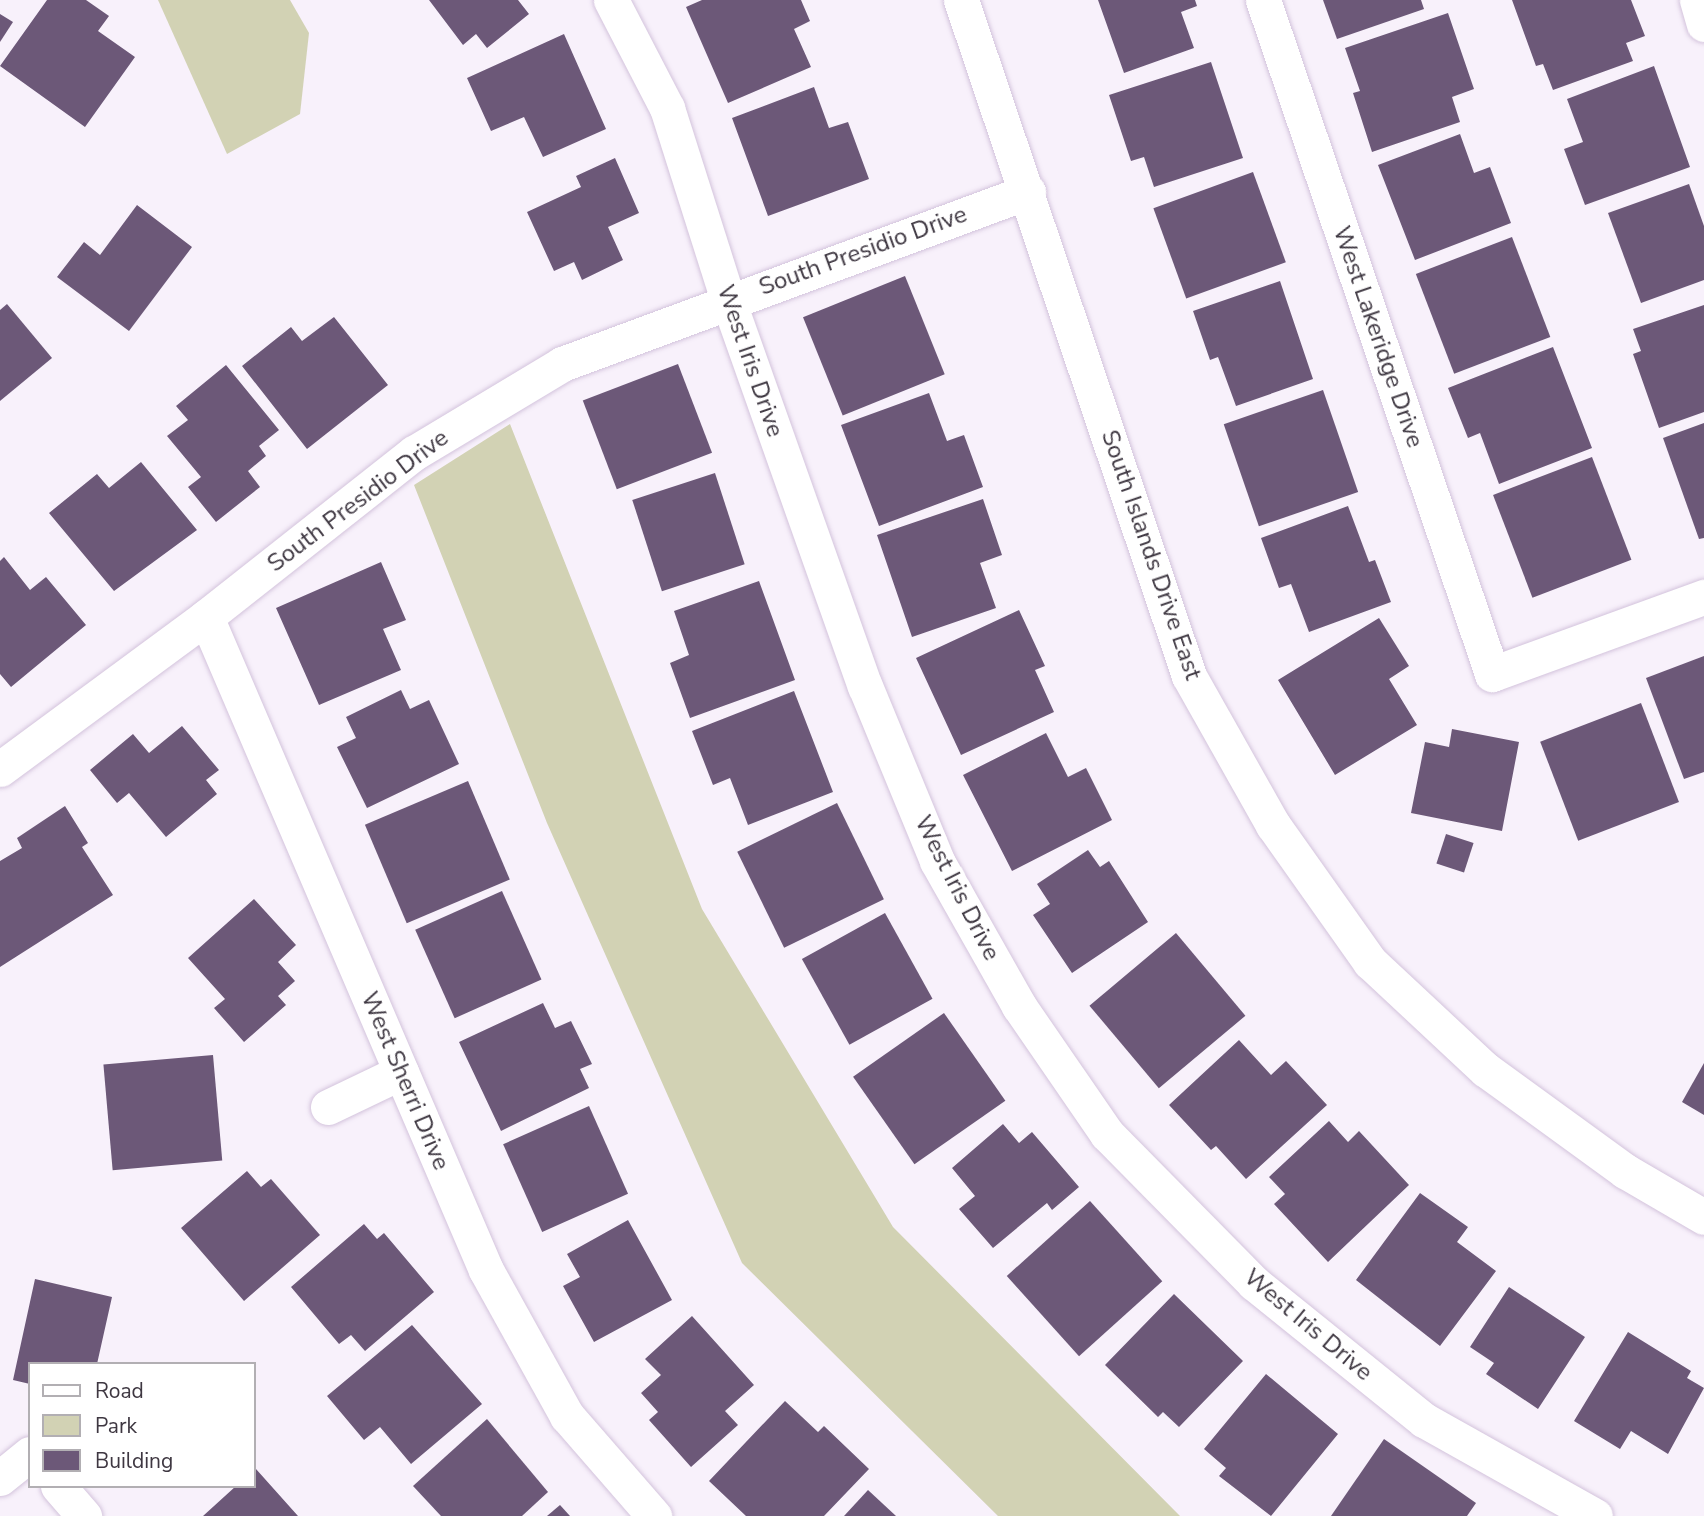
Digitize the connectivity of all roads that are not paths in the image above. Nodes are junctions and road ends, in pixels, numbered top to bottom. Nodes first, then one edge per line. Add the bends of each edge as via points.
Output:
1 (611, 0) edge
2 (961, 0) edge
3 (1263, 0) edge
4 (1697, 0) edge
5 (1704, 24) edge
6 (1028, 192) junction
7 (728, 300) junction
8 (1704, 597) edge
9 (206, 617) junction
10 (0, 769) edge
11 (401, 1072) junction
12 (328, 1107) dead end
13 (1704, 1217) edge
14 (28, 1455) edge
15 (0, 1478) edge
16 (60, 1488) edge
17 (84, 1516) edge
18 (654, 1516) edge
19 (1595, 1516) edge

1 - 7 street, West Iris Drive via 667,108
2 - 6 street, South Islands Drive East
3 - 8 street, West Lakeridge Drive via 1492,674
4 - 5 street
6 - 7 street, South Presidio Drive
6 - 13 street, South Islands Drive East via 1189,676 1273,825 1370,962 1486,1070 1625,1171
7 - 9 street, South Presidio Drive via 562,364 414,453
7 - 19 street, West Iris Drive via 865,686 937,861 1019,1006 1107,1134 1254,1283 1424,1420
9 - 10 street, South Presidio Drive
9 - 11 street, West Sherri Drive
11 - 12 street
11 - 18 street, West Sherri Drive via 486,1270 567,1416
14 - 15 street
16 - 17 street

